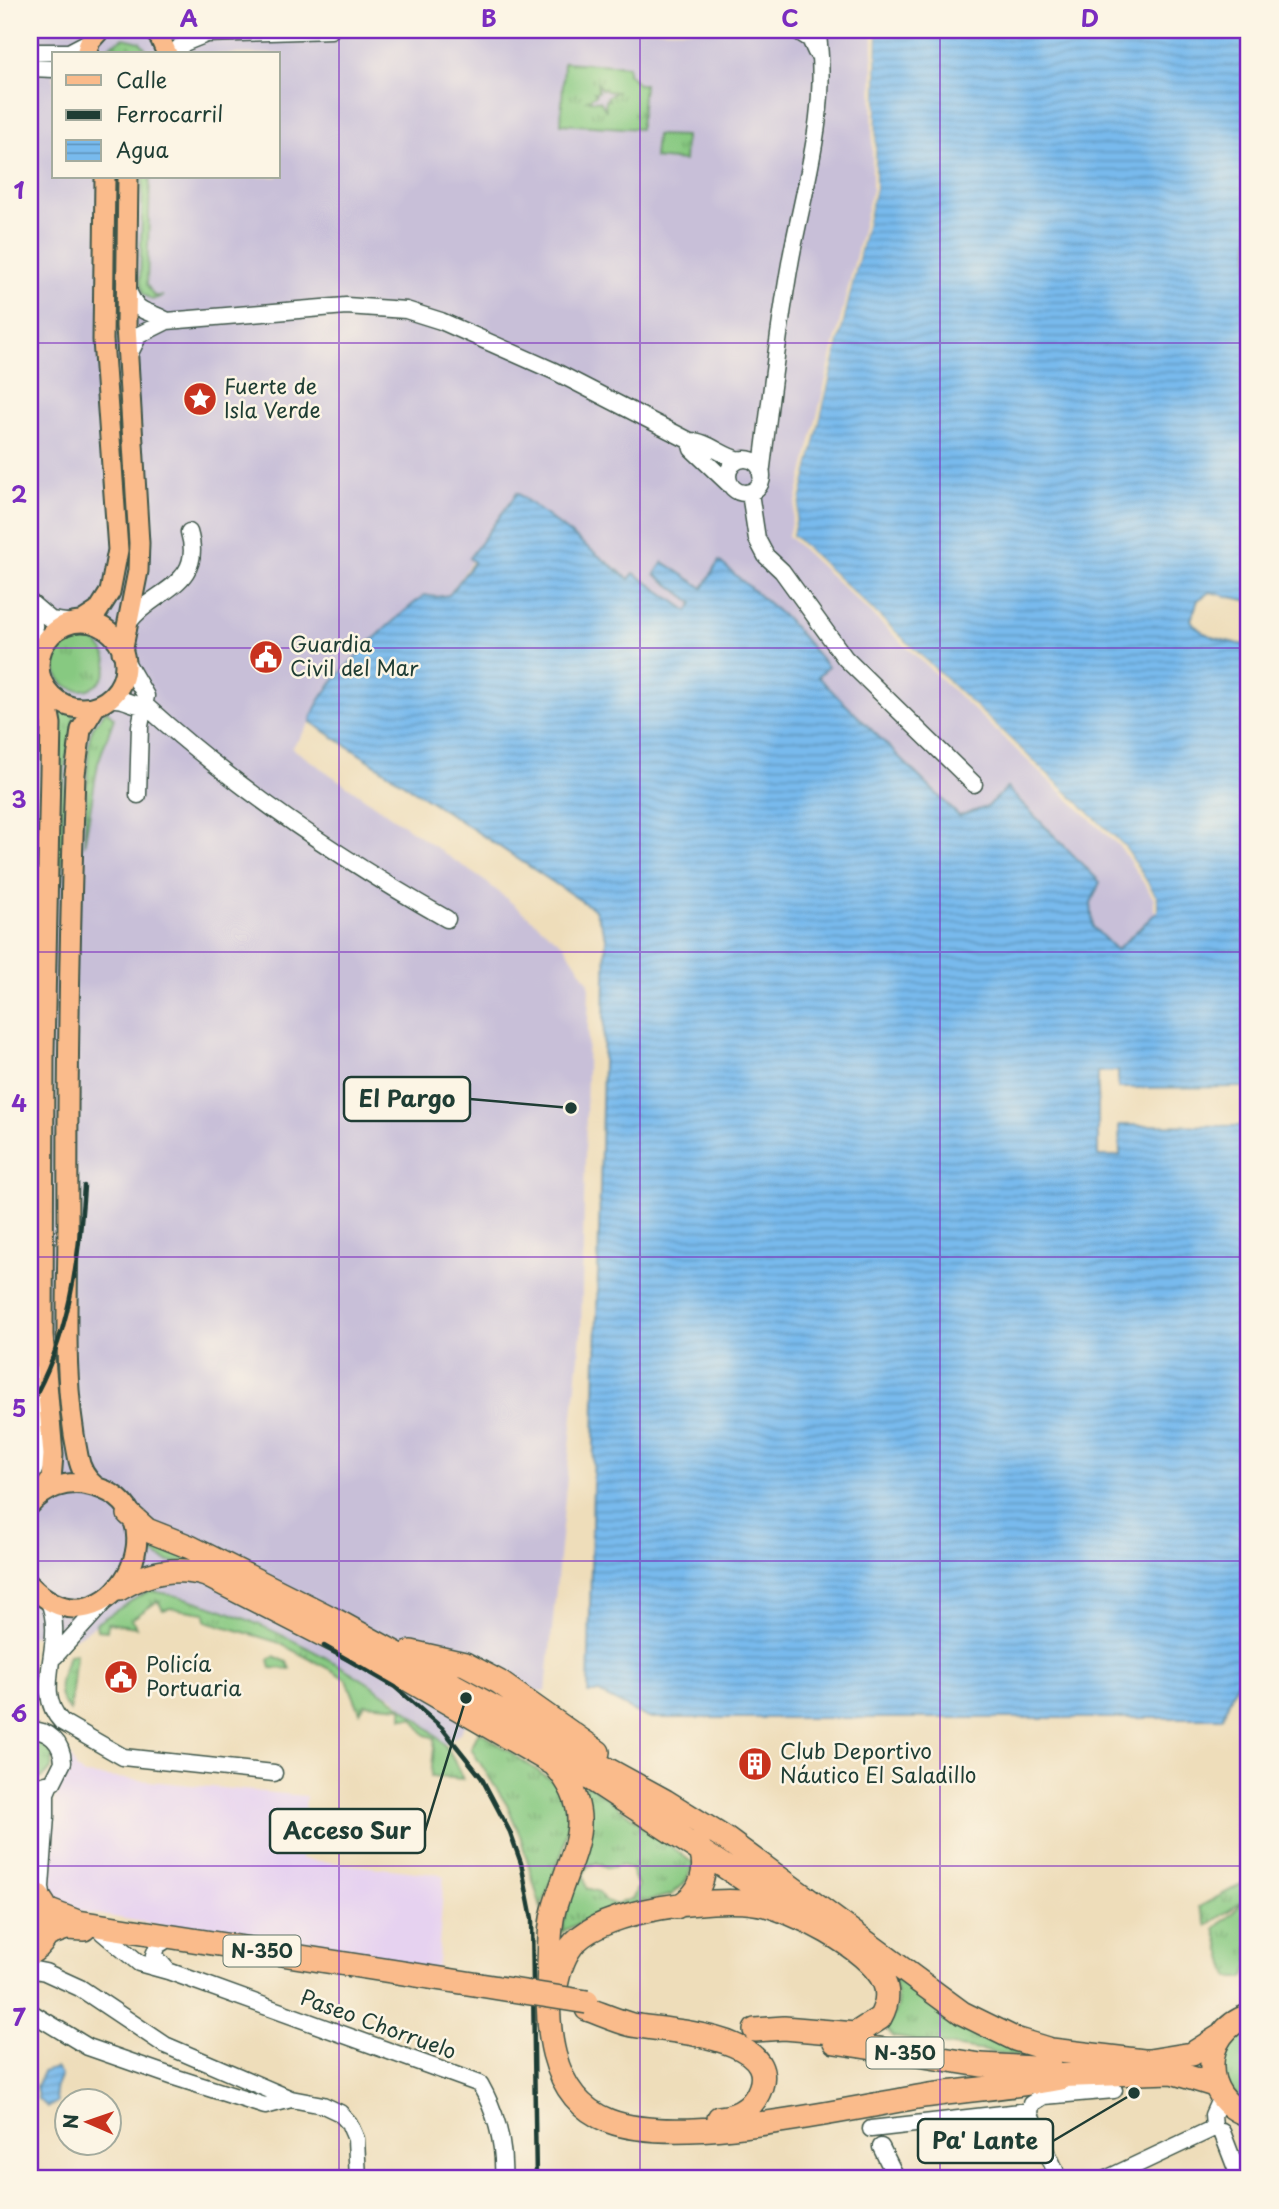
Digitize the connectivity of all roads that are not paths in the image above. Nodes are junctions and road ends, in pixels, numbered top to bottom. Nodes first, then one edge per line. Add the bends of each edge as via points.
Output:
1 (153, 30) edge
2 (331, 30) edge
3 (796, 30) edge
4 (817, 30) edge
5 (206, 34) junction
6 (92, 42) edge
7 (30, 52) edge
8 (166, 52) edge
9 (175, 52) edge
10 (30, 68) edge
11 (52, 69) edge
12 (819, 78) junction
13 (105, 178) edge
14 (128, 178) edge
15 (126, 284) junction
16 (167, 321) junction
17 (127, 359) junction
18 (766, 429) junction
19 (690, 441) junction
20 (741, 460) junction
21 (761, 475) junction
22 (729, 484) junction
23 (750, 493) junction
24 (189, 532) dead end
25 (30, 600) edge
26 (77, 623) junction
27 (128, 624) junction
28 (124, 656) junction
29 (39, 661) junction
30 (44, 687) junction
31 (101, 703) junction
32 (146, 706) junction
33 (974, 785) dead end
34 (138, 795) dead end
35 (447, 919) dead end
36 (96, 1487) junction
37 (33, 1493) edge
38 (129, 1514) junction
39 (115, 1592) junction
40 (38, 1595) edge
41 (383, 1646) junction
42 (55, 1656) junction
43 (530, 1701) junction
44 (491, 1705) junction
45 (30, 1730) edge
46 (594, 1763) junction
47 (554, 1764) junction
48 (274, 1773) dead end
49 (50, 1784) junction
50 (30, 1789) edge
51 (665, 1801) junction
52 (703, 1853) junction
53 (40, 1901) edge
54 (670, 1908) junction
55 (813, 1924) junction
56 (102, 1932) junction
57 (163, 1942) junction
58 (39, 1945) edge
59 (37, 1970) edge
60 (168, 1971) junction
61 (480, 1989) junction
62 (587, 2006) junction
63 (30, 2012) edge
64 (1248, 2015) edge
65 (755, 2030) junction
66 (1219, 2037) junction
67 (1152, 2062) junction
68 (1060, 2078) junction
69 (1114, 2090) dead end
70 (1218, 2091) junction
71 (291, 2099) junction
72 (1029, 2111) junction
73 (1249, 2117) edge
74 (871, 2129) dead end
75 (1218, 2130) junction
76 (881, 2147) dead end
77 (358, 2179) edge
78 (503, 2179) edge
79 (897, 2179) edge
80 (1059, 2179) edge
81 (1106, 2179) edge
82 (1240, 2179) edge

1 - 5 street
1 - 8 main road
2 - 5 street
3 - 12 street via 814,44
4 - 12 street
5 - 9 street
6 - 7 street via 69,52
10 - 11 street
12 - 18 street via 816,133 791,259
13 - 26 main road via 103,340 118,551 110,592 98,611
14 - 15 main road
15 - 16 street via 135,306
15 - 17 main road
16 - 17 street via 139,335
16 - 19 street via 346,306 397,308 442,321 554,371
17 - 27 main road via 139,543
18 - 20 street
18 - 21 street
19 - 20 street
19 - 22 street via 692,449
20 - 21 street via 756,464
20 - 22 street via 728,472
21 - 23 street via 759,486
22 - 23 street via 738,492
23 - 33 street via 757,539 766,556 845,658
24 - 27 street via 189,567 169,592 147,602
25 - 26 street via 51,620
25 - 29 street
26 - 28 main road via 107,630
26 - 29 main road via 49,637
27 - 28 main road
28 - 31 main road via 123,678
28 - 32 street via 146,696
29 - 30 main road
30 - 31 main road via 64,705 82,709
30 - 37 main road via 51,723 43,1335 53,1455 51,1480
31 - 32 street via 125,699
31 - 36 main road via 81,730 75,774 67,1105 72,1414 78,1459
32 - 34 street via 140,726
32 - 35 street via 207,761 391,887
36 - 37 main road via 73,1483
36 - 38 main road via 115,1497
38 - 39 main road via 136,1535 136,1557 129,1576
38 - 41 highway via 147,1530 205,1554
39 - 40 main road via 80,1606
39 - 42 street
39 - 47 highway via 151,1573 183,1570 206,1575 392,1670
40 - 42 street via 54,1613
41 - 43 highway via 465,1664
41 - 44 highway
42 - 48 street via 48,1685 54,1714 113,1752
43 - 44 highway
43 - 51 highway
44 - 46 highway
45 - 49 street via 49,1735 60,1746 61,1769
46 - 51 highway
46 - 52 highway via 680,1818
47 - 52 highway via 568,1765
47 - 68 highway via 573,1788 580,1820 577,1845 550,1929 548,2028 557,2066 592,2112 646,2129 709,2129
49 - 50 street
49 - 53 street via 44,1809
51 - 67 highway via 726,1839 972,2018 1051,2050
52 - 54 highway via 705,1866 697,1889 685,1902
52 - 55 highway
53 - 58 highway
53 - 61 highway, N-350 via 78,1922
54 - 55 highway via 756,1903
54 - 62 highway via 600,1925 575,1942 562,1961 556,1984 555,2015 563,2054 587,2094 605,2109 625,2116 718,2119 737,2114 754,2100 760,2070 744,2049 716,2037 630,2024
55 - 65 highway via 856,1951 884,1980 887,1993 880,2018 855,2034
56 - 57 highway, N-350
56 - 58 highway, N-350 via 73,1928
56 - 60 street, Paseo Chorruelo via 139,1963
57 - 60 street via 154,1955
57 - 61 highway, N-350
58 - 59 street
59 - 71 street via 80,1988 165,2045
60 - 78 street, Paseo Chorruelo via 480,2084 502,2137
61 - 62 highway, N-350, bridge
62 - 65 highway, N-350
62 - 68 highway, N-350 via 975,2070
63 - 71 street via 88,2047 174,2077 265,2106
64 - 66 highway, N-350
65 - 67 highway, N-350 via 1038,2070
66 - 67 highway, N-350 via 1192,2054
66 - 70 highway via 1211,2066
68 - 70 highway, N-350 via 1172,2071
69 - 72 street via 1044,2096
70 - 73 highway, N-350
70 - 75 street via 1213,2115
71 - 77 street via 332,2108 349,2123 356,2139
72 - 74 street
72 - 80 street
73 - 75 street
75 - 81 street
75 - 82 street
76 - 79 street

